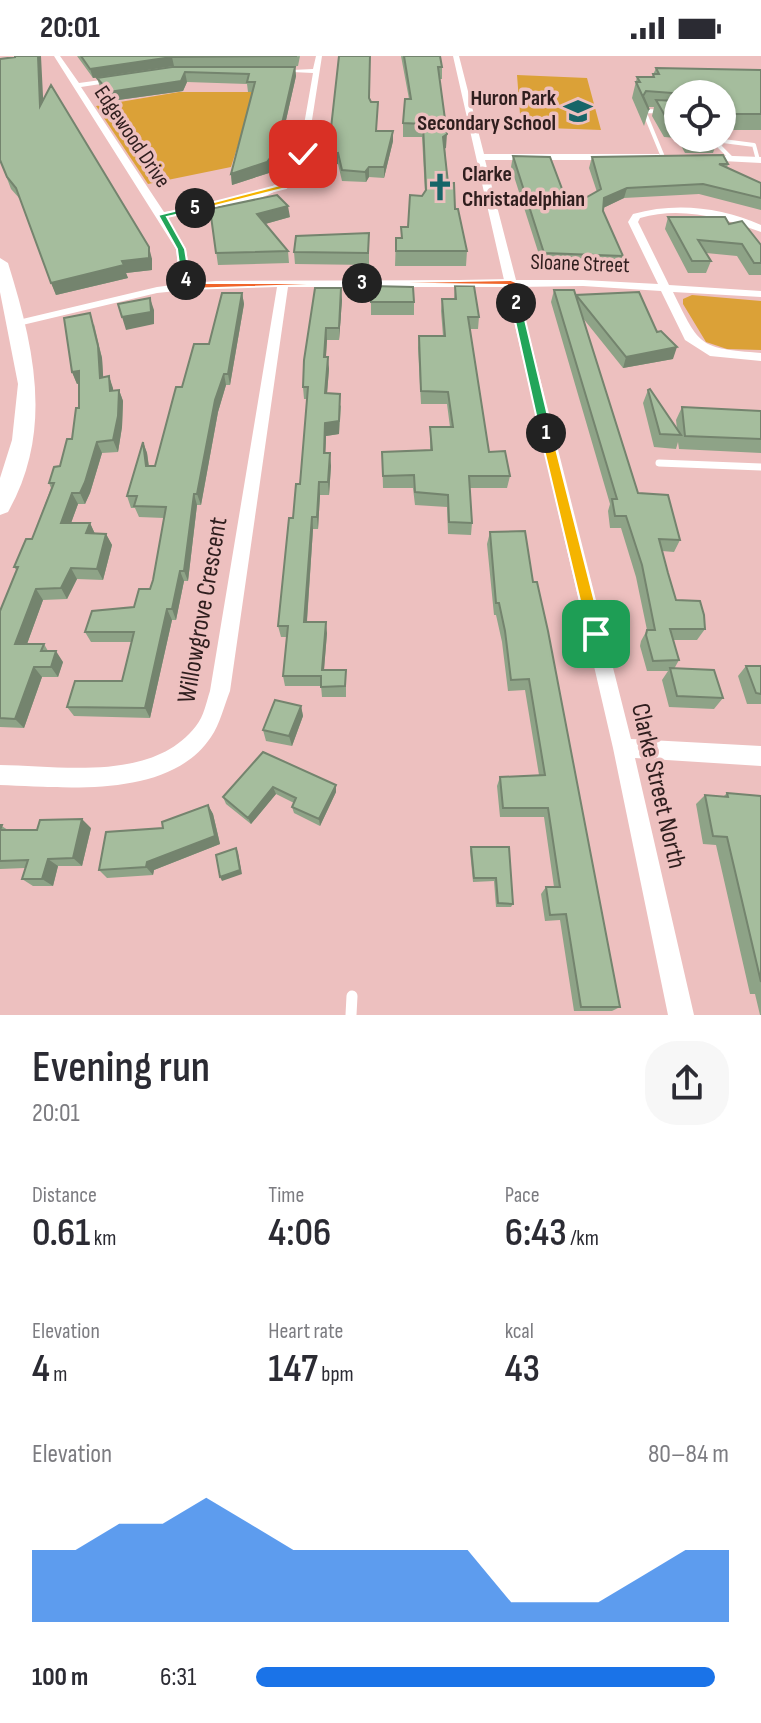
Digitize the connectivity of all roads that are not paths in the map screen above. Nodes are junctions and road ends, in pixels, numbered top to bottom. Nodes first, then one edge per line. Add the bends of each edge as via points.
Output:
1 (57, 56) edge
2 (319, 56) edge
3 (456, 56) edge
4 (259, 71) edge
5 (317, 71) junction
6 (127, 78) edge
7 (76, 86) junction
8 (664, 112) edge
9 (658, 145) junction
10 (664, 145) edge
11 (480, 157) junction
12 (663, 157) junction
13 (674, 157) edge
14 (699, 158) edge
15 (732, 159) junction
16 (759, 160) edge
17 (162, 215) junction
18 (761, 229) edge
19 (0, 263) edge
20 (511, 282) junction
21 (283, 284) junction
22 (186, 286) junction
23 (665, 288) junction
24 (761, 294) edge
25 (18, 324) junction
26 (761, 357) edge
27 (659, 463) dead end
28 (761, 467) edge
29 (0, 506) edge
30 (623, 748) junction
31 (761, 756) edge
32 (0, 775) edge
33 (352, 996) dead end
34 (351, 1015) edge
35 (681, 1015) edge

1 - 7 street, Edgewood Drive
2 - 5 street
3 - 11 street, Clarke Street North
4 - 5 street
5 - 17 street via 301,165 288,183 261,194
6 - 7 street
7 - 17 street, Edgewood Drive
8 - 9 lane via 644,111
9 - 10 lane
9 - 12 lane
11 - 12 street
11 - 20 street, Clarke Street North
12 - 13 street
14 - 15 street
15 - 16 street
15 - 16 lane via 719,146 723,141 754,145
17 - 22 street, Edgewood Drive via 181,249
18 - 23 street via 718,213 655,211 636,216 633,225
19 - 25 main road
20 - 21 street, Sloane Street
20 - 23 street, Sloane Street
20 - 30 street, Clarke Street North
21 - 22 street, Sloane Street
21 - 32 street, Willowgrove Crescent via 220,691 201,735 174,757 123,774
22 - 25 street, Sloane Street
23 - 24 street, Sloane Street
23 - 26 street via 695,344 714,353
25 - 29 main road via 29,381 27,420
27 - 28 lane
30 - 31 street
30 - 35 street, Clarke Street North
33 - 34 lane

